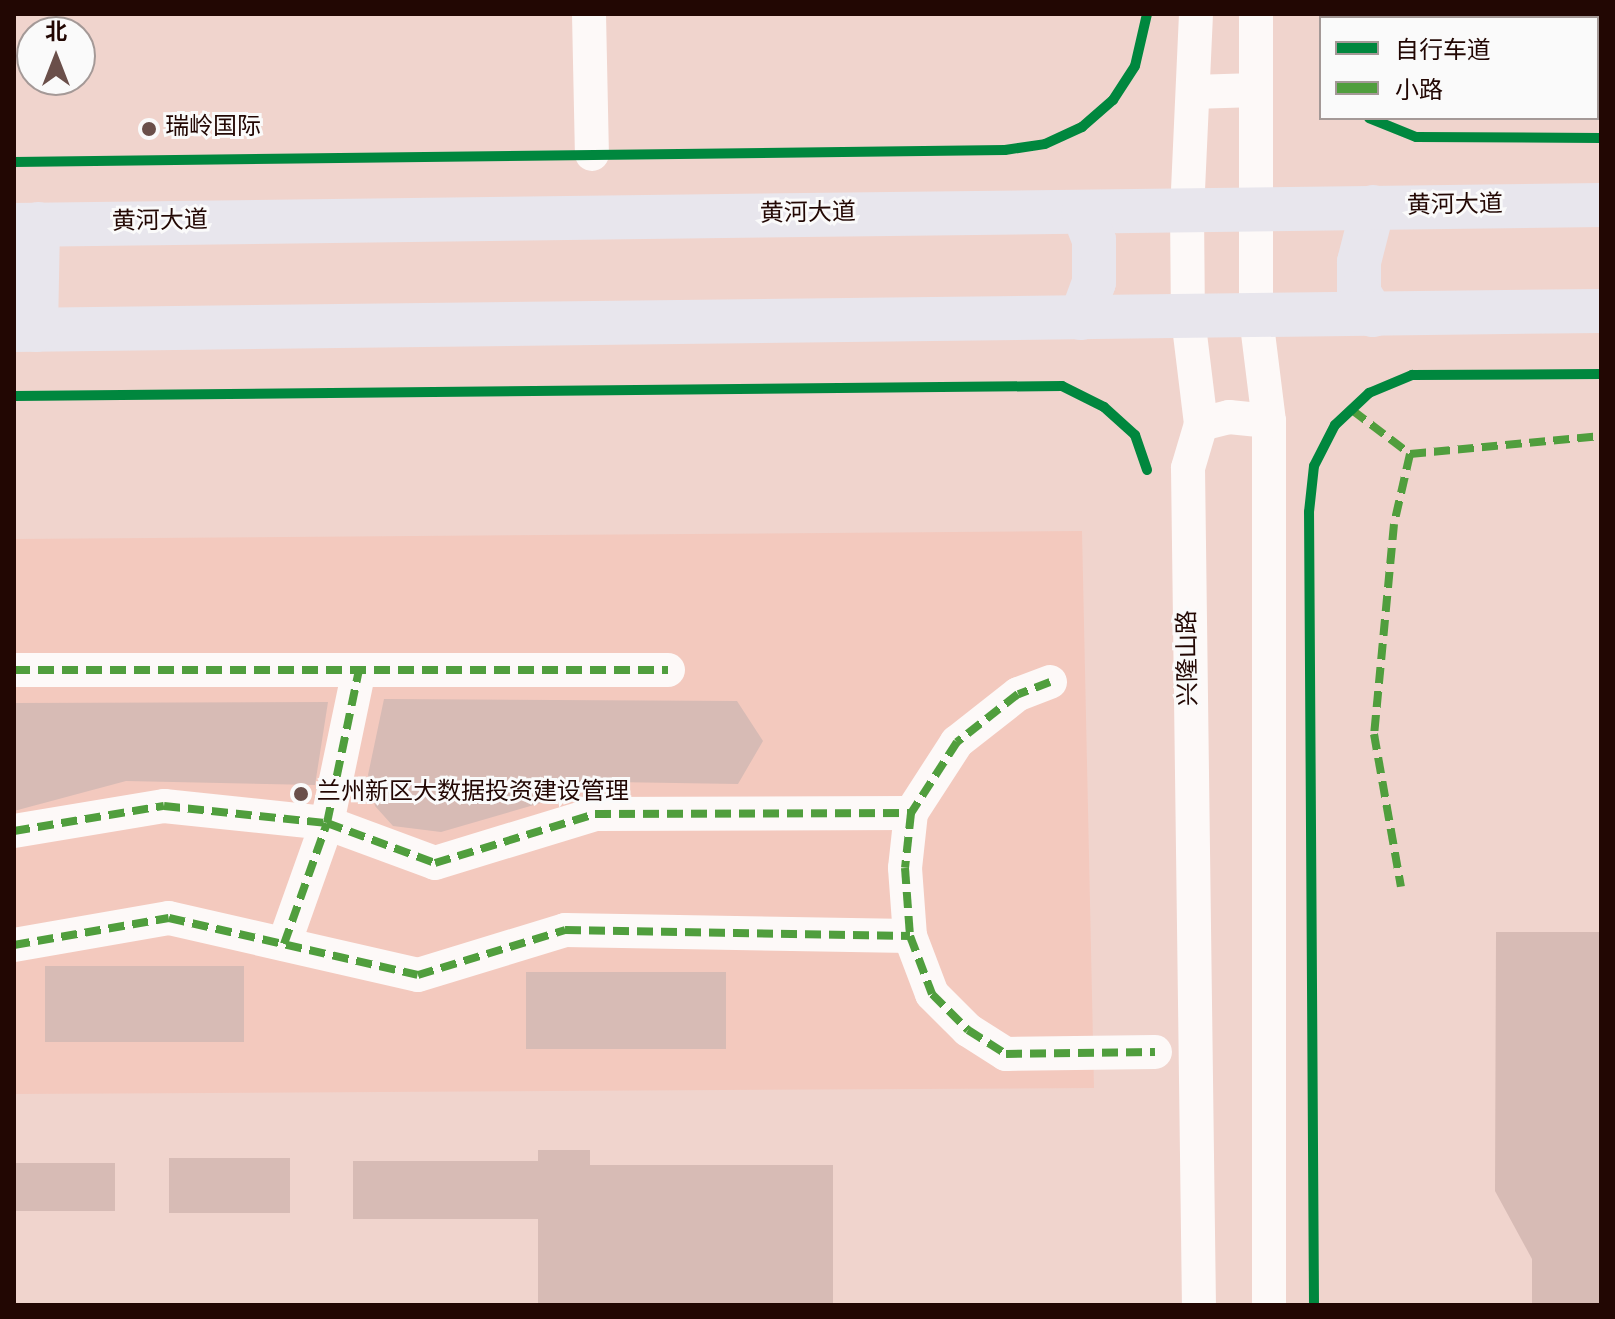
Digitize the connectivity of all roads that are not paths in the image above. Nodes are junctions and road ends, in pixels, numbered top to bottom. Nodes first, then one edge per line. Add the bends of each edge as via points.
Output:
1 (589, 14) edge
2 (1196, 14) edge
3 (1256, 14) edge
4 (1256, 90) junction
5 (1193, 92) junction
6 (592, 154) dead end
7 (1601, 205) edge
8 (1373, 207) junction
9 (1255, 209) junction
10 (1187, 210) junction
11 (1083, 212) junction
12 (26, 224) edge
13 (1601, 311) edge
14 (1373, 315) junction
15 (1256, 317) junction
16 (1081, 318) junction
17 (1188, 318) junction
18 (25, 330) edge
19 (1269, 421) junction
20 (1201, 424) junction
21 (14, 670) edge
22 (359, 670) junction
23 (668, 670) dead end
24 (1050, 682) dead end
25 (911, 813) junction
26 (327, 823) junction
27 (14, 831) edge
28 (910, 936) junction
29 (284, 944) junction
30 (14, 945) edge
31 (1155, 1052) dead end
32 (1199, 1305) edge
33 (1269, 1305) edge

1 - 6 street
2 - 5 street, 兴隆山路
3 - 4 street
4 - 5 street
4 - 9 street
5 - 10 street, 兴隆山路
7 - 8 main road, 黄河大道
8 - 9 main road, 黄河大道
8 - 14 main road via 1359,262 1359,293
9 - 10 main road, 黄河大道
9 - 15 street
10 - 11 main road, 黄河大道
10 - 17 street, 兴隆山路
11 - 12 main road, 黄河大道
11 - 16 main road via 1094,240 1094,282
12 - 18 main road
13 - 14 main road
14 - 15 main road
15 - 17 main road
15 - 19 street
16 - 17 main road
16 - 18 main road
17 - 20 street, 兴隆山路
19 - 20 street via 1229,417
19 - 33 street
20 - 32 street, 兴隆山路 via 1188,468
21 - 22 street
22 - 23 street
22 - 26 street
24 - 25 street via 1018,694 957,742
25 - 26 street via 595,814 435,863
25 - 28 street via 905,868
26 - 27 street via 164,806
26 - 29 street
28 - 29 street via 565,930 418,975
28 - 31 street via 932,994 968,1030 1006,1054
29 - 30 street via 169,918

